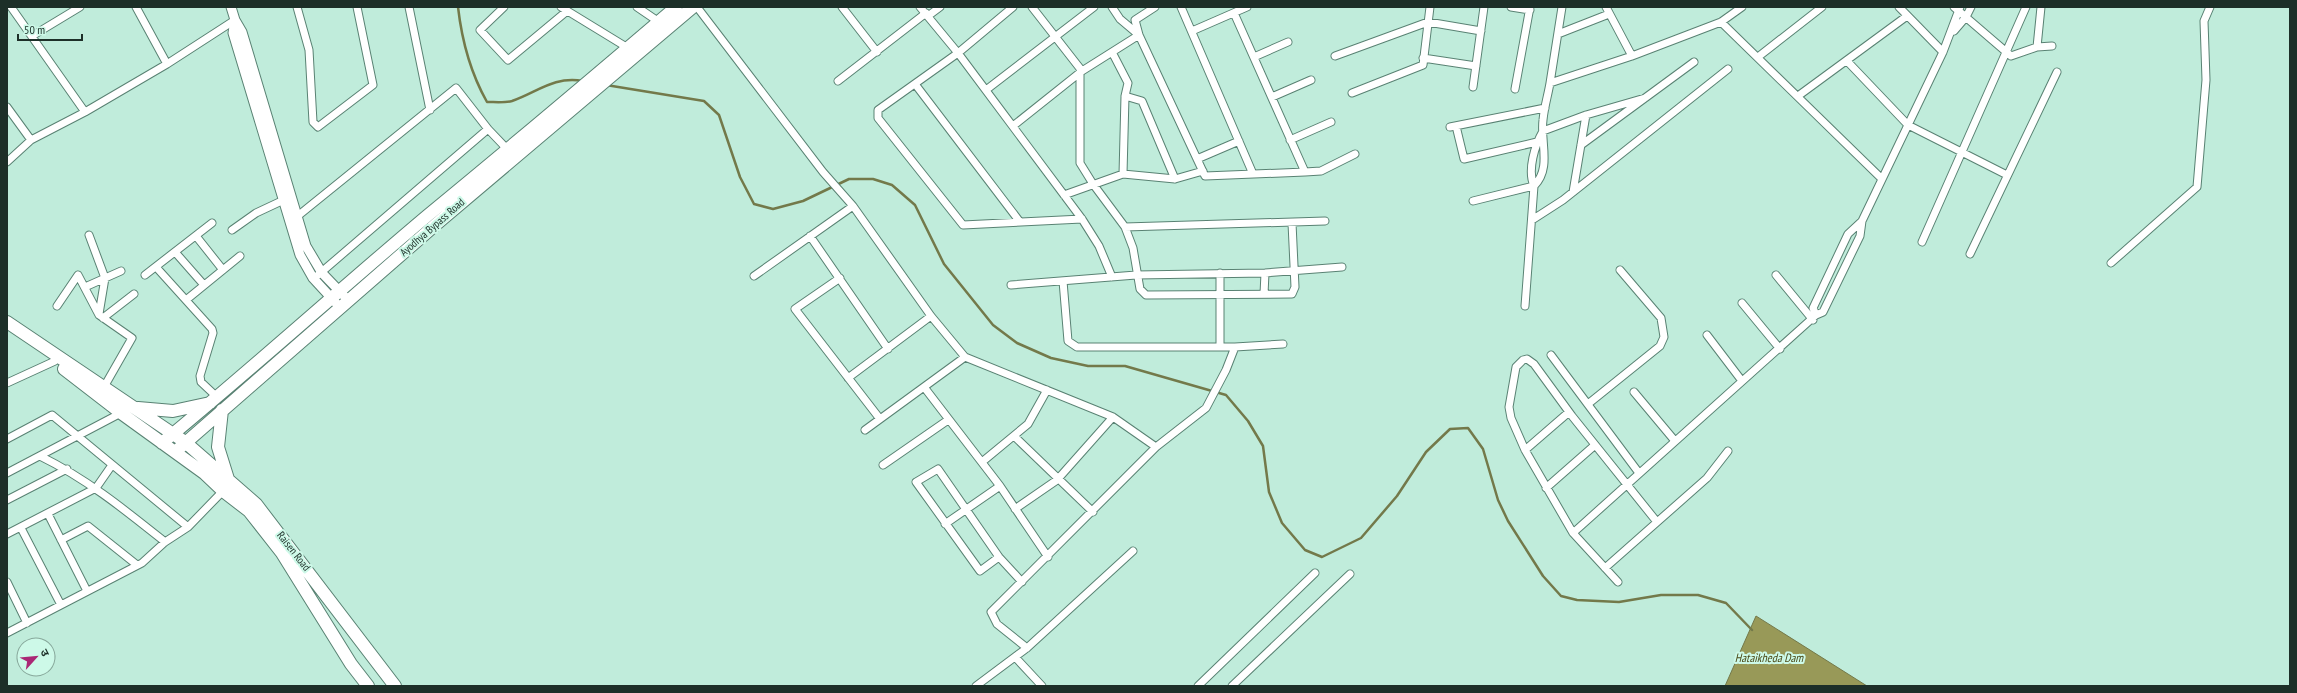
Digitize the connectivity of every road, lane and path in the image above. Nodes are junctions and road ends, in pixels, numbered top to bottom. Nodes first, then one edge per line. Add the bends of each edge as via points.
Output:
1 (11, 7) edge
2 (80, 7) edge
3 (136, 7) edge
4 (231, 7) edge
5 (297, 7) edge
6 (357, 7) edge
7 (409, 7) edge
8 (504, 7) edge
9 (637, 7) edge
10 (676, 7) edge
11 (693, 7) edge
12 (697, 7) edge
13 (842, 7) edge
14 (920, 7) edge
15 (940, 7) edge
16 (1013, 7) edge
17 (1032, 7) edge
18 (1094, 7) edge
19 (1112, 7) edge
20 (1155, 7) edge
21 (1181, 7) edge
22 (1247, 7) edge
23 (1430, 7) edge
24 (1484, 7) edge
25 (1511, 7) edge
26 (1562, 7) edge
27 (1606, 7) edge
28 (1742, 7) edge
29 (1822, 7) edge
30 (1899, 7) edge
31 (1971, 7) edge
32 (2026, 7) edge
33 (2041, 7) edge
34 (2210, 7) edge
35 (1530, 8) edge
36 (1958, 8) edge
37 (564, 9) edge
38 (1234, 12) junction
39 (1609, 14) junction
40 (927, 15) junction
41 (1907, 16) junction
42 (1966, 17) junction
43 (235, 20) junction
44 (659, 22) junction
45 (1428, 22) junction
46 (1721, 22) junction
47 (1133, 29) junction
48 (1192, 31) junction
49 (1480, 31) junction
50 (1952, 33) junction
51 (1558, 34) junction
52 (1139, 35) junction
53 (32, 36) junction
54 (1055, 36) junction
55 (1128, 41) junction
56 (1288, 42) dead end
57 (2052, 46) dead end
58 (2037, 47) junction
59 (628, 48) junction
60 (2006, 51) junction
61 (877, 52) junction
62 (1112, 52) junction
63 (1943, 52) junction
64 (958, 54) junction
65 (1335, 56) dead end
66 (1632, 56) junction
67 (1254, 57) junction
68 (1758, 57) junction
69 (1423, 58) junction
70 (1847, 61) junction
71 (1694, 62) dead end
72 (167, 64) junction
73 (616, 64) junction
74 (1476, 66) junction
75 (1728, 69) dead end
76 (1081, 72) junction
77 (2057, 72) dead end
78 (1311, 80) dead end
79 (838, 81) dead end
80 (1550, 83) junction
81 (915, 84) junction
82 (1473, 87) dead end
83 (1516, 89) dead end
84 (986, 90) junction
85 (1352, 93) dead end
86 (1125, 96) junction
87 (1798, 96) junction
88 (1272, 97) junction
89 (1645, 98) junction
90 (573, 102) junction
91 (7, 107) edge
92 (1545, 108) junction
93 (430, 110) junction
94 (85, 112) junction
95 (1586, 115) junction
96 (1331, 122) dead end
97 (1908, 125) junction
98 (1013, 126) junction
99 (488, 129) junction
100 (1543, 131) junction
101 (31, 140) junction
102 (1290, 140) junction
103 (1239, 141) junction
104 (1537, 142) junction
105 (1581, 145) junction
106 (508, 150) junction
107 (1962, 153) junction
108 (1355, 154) dead end
109 (1197, 159) junction
110 (7, 162) edge
111 (1203, 171) junction
112 (1305, 172) junction
113 (1123, 174) junction
114 (1253, 174) junction
115 (2007, 175) junction
116 (1175, 179) junction
117 (1882, 179) junction
118 (1093, 184) junction
119 (1534, 186) junction
120 (1573, 192) junction
121 (1064, 195) junction
122 (288, 198) junction
123 (1473, 201) dead end
124 (852, 206) junction
125 (294, 219) junction
126 (1082, 219) junction
127 (1532, 220) junction
128 (1325, 221) dead end
129 (1862, 221) junction
130 (1020, 222) junction
131 (1292, 222) junction
132 (212, 223) dead end
133 (1125, 226) junction
134 (232, 230) dead end
135 (89, 235) dead end
136 (196, 236) junction
137 (810, 236) junction
138 (1922, 242) dead end
139 (175, 252) junction
140 (1970, 254) dead end
141 (240, 256) dead end
142 (2111, 263) dead end
143 (156, 267) junction
144 (1342, 267) dead end
145 (1831, 269) junction
146 (223, 270) junction
147 (1620, 270) dead end
148 (121, 271) dead end
149 (1294, 271) junction
150 (322, 273) junction
151 (1265, 273) junction
152 (1220, 274) junction
153 (145, 275) dead end
154 (1776, 275) dead end
155 (1842, 275) junction
156 (754, 276) dead end
157 (1136, 276) junction
158 (1112, 277) junction
159 (105, 278) junction
160 (314, 278) junction
161 (840, 278) junction
162 (1063, 281) junction
163 (1011, 284) dead end
164 (204, 285) junction
165 (85, 287) junction
166 (134, 294) dead end
167 (1219, 294) junction
168 (1264, 294) junction
169 (186, 300) junction
170 (340, 300) junction
171 (1742, 302) dead end
172 (57, 306) dead end
173 (1525, 306) dead end
174 (101, 316) junction
175 (932, 316) junction
176 (1814, 318) junction
177 (7, 322) edge
178 (7, 330) edge
179 (1707, 335) dead end
180 (1284, 344) dead end
181 (1220, 346) junction
182 (1235, 347) junction
183 (888, 349) junction
184 (1780, 349) junction
185 (1551, 355) dead end
186 (965, 357) junction
187 (55, 361) junction
188 (848, 378) junction
189 (1742, 381) junction
190 (7, 383) edge
191 (104, 387) junction
192 (924, 387) junction
193 (1047, 390) junction
194 (1634, 392) dead end
195 (218, 404) junction
196 (1588, 404) junction
197 (134, 408) junction
198 (1569, 412) junction
199 (121, 414) junction
200 (1113, 417) junction
201 (880, 419) junction
202 (948, 420) junction
203 (865, 430) dead end
204 (173, 434) junction
205 (78, 436) junction
206 (1014, 436) junction
207 (7, 439) edge
208 (1675, 441) junction
209 (185, 442) junction
210 (162, 443) junction
211 (1595, 445) junction
212 (1156, 447) junction
213 (1525, 450) junction
214 (1728, 451) dead end
215 (175, 452) junction
216 (40, 456) junction
217 (982, 462) junction
218 (112, 465) junction
219 (883, 465) dead end
220 (67, 469) junction
221 (7, 473) edge
222 (1639, 473) junction
223 (228, 480) junction
224 (1057, 480) junction
225 (1626, 485) junction
226 (1000, 486) junction
227 (96, 488) junction
228 (1546, 488) junction
229 (223, 491) junction
230 (7, 500) edge
231 (1015, 509) junction
232 (964, 510) junction
233 (1093, 512) junction
234 (48, 514) junction
235 (1657, 522) junction
236 (945, 524) junction
237 (188, 527) junction
238 (21, 528) junction
239 (1573, 533) junction
240 (7, 534) edge
241 (61, 540) junction
242 (165, 542) junction
243 (1133, 551) dead end
244 (999, 557) junction
245 (1048, 557) junction
246 (137, 565) junction
247 (1605, 568) junction
248 (1315, 574) dead end
249 (1350, 574) dead end
250 (7, 582) edge
251 (1022, 582) junction
252 (1618, 582) dead end
253 (87, 591) junction
254 (61, 605) junction
255 (27, 623) junction
256 (7, 633) edge
257 (366, 647) junction
258 (1027, 648) junction
259 (1015, 658) junction
260 (348, 659) junction
261 (1038, 685) edge
262 (368, 686) edge
263 (395, 686) edge
264 (976, 686) edge
265 (1198, 686) edge
266 (1232, 686) edge

1 - 53 street
2 - 53 street
3 - 72 street
4 - 43 street
5 - 6 street via 309,50 313,122 318,127 373,85
7 - 93 street
8 - 37 street via 480,30 508,60
9 - 44 street
10 - 44 main road, Ayodhya Bypass Road
11 - 73 main road, Ayodhya Bypass Road
12 - 124 street
13 - 61 street
14 - 40 street
15 - 40 street
16 - 64 street
17 - 54 street
18 - 54 street
19 - 47 street via 1120,19
20 - 52 street via 1135,20
21 - 48 street
22 - 38 street
23 - 45 street
24 - 49 street
25 - 35 street
26 - 51 street
27 - 39 street
28 - 46 street
29 - 68 street
30 - 41 street
31 - 42 street
32 - 60 street
33 - 58 street
34 - 142 street via 2204,21 2206,80 2197,187
35 - 83 street
36 - 42 street
36 - 50 street
37 - 59 street
38 - 48 street
38 - 67 street
39 - 51 street
39 - 66 street
40 - 61 street
40 - 64 street
41 - 63 street
41 - 70 street
42 - 50 street
42 - 60 street
43 - 72 street
43 - 122 street via 242,32
44 - 59 main road, Ayodhya Bypass Road
45 - 49 street
45 - 65 street
45 - 69 street
46 - 66 street
46 - 68 street
47 - 52 street
47 - 55 street
48 - 103 street
49 - 74 street
50 - 63 street
51 - 80 street
52 - 55 street
52 - 109 street
53 - 94 street
54 - 76 street
54 - 84 street
55 - 62 street
56 - 67 street
57 - 58 street
58 - 60 street via 2011,56
59 - 73 main road, Ayodhya Bypass Road
60 - 107 street
61 - 79 street
62 - 76 street
62 - 86 street via 1128,83
63 - 97 street
64 - 81 street
64 - 84 street
66 - 80 street
67 - 88 street
68 - 87 street
69 - 74 street
69 - 85 street via 1423,65
70 - 87 street
70 - 97 street
71 - 89 street
72 - 94 street
73 - 90 main road, Ayodhya Bypass Road
74 - 82 street
75 - 120 street
76 - 98 street
76 - 118 street via 1080,163
77 - 115 street
78 - 88 street
80 - 92 street
81 - 130 street
81 - 130 street via 878,110 878,118 963,225
84 - 98 street
86 - 113 street
86 - 116 street via 1142,101
87 - 117 street
88 - 102 street
89 - 95 street
89 - 105 street
90 - 106 main road, Ayodhya Bypass Road
90 - 170 main road, Ayodhya Bypass Road
91 - 101 street
92 - 100 street
92 - 104 street via 1453,127 1464,159
93 - 99 street via 456,88
93 - 125 street
94 - 101 street
95 - 100 street
95 - 105 street
96 - 102 street
97 - 107 street
97 - 117 street
98 - 121 street
99 - 106 street
99 - 150 street
100 - 104 street
100 - 119 street via 1546,147 1541,179
101 - 110 street
102 - 112 street
103 - 109 street
103 - 114 street
104 - 119 street via 1531,179
105 - 120 street
106 - 170 main road, Ayodhya Bypass Road via 426,217
107 - 115 street
107 - 138 street
108 - 112 street via 1321,171
109 - 111 street
111 - 114 street via 1205,176
111 - 116 street
112 - 114 street
113 - 116 street
113 - 118 street
115 - 140 street
117 - 129 street
118 - 121 street
118 - 133 street
119 - 123 street
119 - 127 street
120 - 127 street
121 - 126 street
122 - 125 street
122 - 134 street via 256,213
124 - 137 street
124 - 175 street
125 - 150 street
125 - 160 street via 300,255
126 - 130 street
126 - 158 street via 1099,246
127 - 173 street
128 - 131 street
129 - 145 street via 1848,234
129 - 155 street via 1860,236
131 - 133 street
131 - 149 street
132 - 136 street
133 - 157 street via 1133,248
135 - 159 street
136 - 139 street
136 - 146 street
137 - 156 street
137 - 161 street
139 - 143 street
139 - 164 street
141 - 146 street
143 - 153 street
143 - 169 street
144 - 149 street
145 - 155 street
145 - 176 street via 1813,308
146 - 164 street
147 - 196 street via 1661,318 1664,337 1660,346
148 - 159 street
149 - 151 street
149 - 168 street via 1295,288 1292,294
150 - 160 street
150 - 170 street
151 - 152 street
151 - 168 street
152 - 157 street
152 - 167 street
154 - 176 street
155 - 176 street via 1823,312
157 - 158 street
157 - 167 street via 1140,289 1146,295
158 - 162 street
159 - 165 street
159 - 174 street
160 - 170 street
161 - 183 street
161 - 188 street via 795,309
162 - 163 street
162 - 181 street via 1068,341 1077,347
164 - 169 street
165 - 172 street via 78,275
165 - 174 street
166 - 174 street
167 - 168 street
167 - 181 street
169 - 195 street via 212,328 213,333 200,376 201,382
170 - 195 main road, Ayodhya Bypass Road
171 - 184 street
174 - 191 street via 132,338
175 - 183 street
175 - 186 street
176 - 184 street
177 - 191 main road, Raisen Road
178 - 187 main road, Raisen Road
179 - 189 street
180 - 182 street
181 - 182 street
182 - 212 street via 1206,408
183 - 188 street
184 - 189 street
185 - 196 street
186 - 192 street
186 - 193 street
187 - 190 street
187 - 199 main road, Raisen Road
188 - 201 street
189 - 208 street
191 - 197 main road, Raisen Road
192 - 201 street
192 - 202 street
193 - 200 street
193 - 206 street via 1028,424
194 - 208 street
195 - 197 main road via 173,411
195 - 204 main road, Ayodhya Bypass Road
195 - 209 main road, Ayodhya Bypass Road
195 - 223 main road via 218,447
196 - 222 street
197 - 204 main road, Raisen Road
198 - 211 street
198 - 213 street
198 - 213 street via 1534,364 1527,360 1519,362 1509,407
199 - 205 street
199 - 210 main road, Raisen Road
200 - 212 street
200 - 224 street
201 - 203 street
202 - 217 street
202 - 219 street
204 - 209 main road, Raisen Road
204 - 210 main road, Ayodhya Bypass Road
205 - 207 street via 52,415
205 - 216 street
205 - 218 street
206 - 217 street
206 - 224 street
208 - 222 street
209 - 215 main road, Ayodhya Bypass Road
209 - 223 main road, Raisen Road
210 - 215 main road, Raisen Road
211 - 225 street
211 - 228 street
212 - 233 street
213 - 228 street
214 - 235 street via 1708,478
215 - 229 main road, Raisen Road
216 - 220 street
216 - 221 street
217 - 226 street
218 - 227 street
218 - 237 street
220 - 227 street
220 - 230 street
222 - 225 street
223 - 257 main road, Raisen Road via 260,509
224 - 231 street
224 - 233 street
225 - 235 street
225 - 239 street
226 - 231 street
226 - 232 street
227 - 234 street
227 - 242 street
228 - 239 street
229 - 237 street
229 - 260 main road, Raisen Road via 249,511 282,553
231 - 245 street
232 - 236 street
232 - 236 street via 938,469 916,482
232 - 244 street
233 - 245 street
234 - 238 street
234 - 241 street
235 - 247 street
236 - 244 street via 980,571
237 - 242 street
238 - 240 street
238 - 254 street
239 - 247 street
241 - 246 street via 88,526
241 - 253 street
242 - 246 street
243 - 258 street
244 - 251 street
245 - 251 street
246 - 253 street
247 - 252 street
248 - 265 street
249 - 266 street
250 - 255 street
251 - 258 street via 991,612 997,624
253 - 254 street
254 - 255 street
255 - 256 street
257 - 260 main road
257 - 263 main road, Raisen Road
258 - 259 street
259 - 261 street
259 - 264 street
260 - 262 main road, Raisen Road

